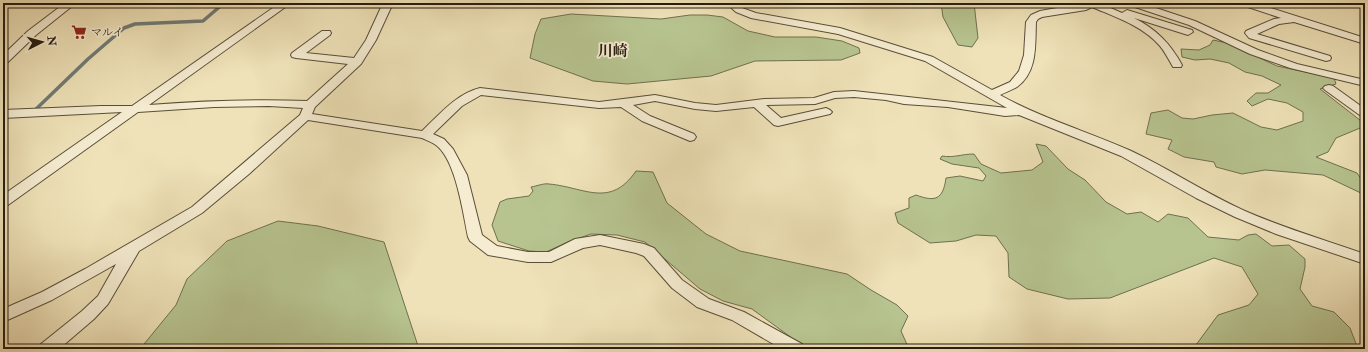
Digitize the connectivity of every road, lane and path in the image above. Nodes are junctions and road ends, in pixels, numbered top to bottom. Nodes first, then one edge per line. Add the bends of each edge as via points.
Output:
1 (71, 3) edge
2 (286, 3) edge
3 (388, 3) edge
4 (732, 3) edge
5 (1091, 3) edge
6 (1132, 3) edge
7 (1245, 3) edge
8 (1294, 19) junction
9 (1188, 32) dead end
10 (326, 33) dead end
11 (1365, 41) edge
12 (1326, 58) dead end
13 (3, 61) edge
14 (357, 62) junction
15 (1177, 65) dead end
16 (1365, 83) edge
17 (1329, 88) dead end
18 (992, 95) junction
19 (624, 103) junction
20 (757, 103) junction
21 (136, 109) junction
22 (307, 111) junction
23 (1020, 111) junction
24 (826, 112) dead end
25 (3, 114) edge
26 (1365, 114) edge
27 (425, 135) junction
28 (690, 137) dead end
29 (3, 202) edge
30 (134, 247) junction
31 (1365, 259) edge
32 (3, 316) edge
33 (48, 349) edge
34 (796, 349) edge

1 - 13 street via 32,33
2 - 21 street
3 - 14 street via 371,40
4 - 18 street via 739,10 754,16 840,31 913,54 942,66
5 - 9 street via 1098,3
5 - 15 street via 1128,19 1160,40
5 - 18 street via 1086,7 1034,17 1031,22 1026,69 1014,84
6 - 16 street via 1192,23 1254,52 1294,66
7 - 8 street
8 - 11 street
8 - 12 street via 1277,21 1250,33
10 - 14 street via 296,55
14 - 22 street
17 - 26 street
18 - 23 street
19 - 20 street via 655,98 711,107
19 - 27 street via 599,105 480,91 472,93
19 - 28 street via 644,118
20 - 23 street via 815,101 834,95 854,94 886,97 904,102 948,104 1005,112
20 - 24 street via 778,122
21 - 22 street via 269,103
21 - 25 street via 101,108
21 - 29 street
22 - 27 street
22 - 30 street via 244,171 196,210
23 - 31 street via 1125,153 1240,214
27 - 34 street via 440,142 447,150 461,175 475,237 492,251 528,257 551,257 580,243 600,240 639,248 649,252 677,284 703,303 738,316
30 - 32 street via 47,296
30 - 33 street via 102,300

